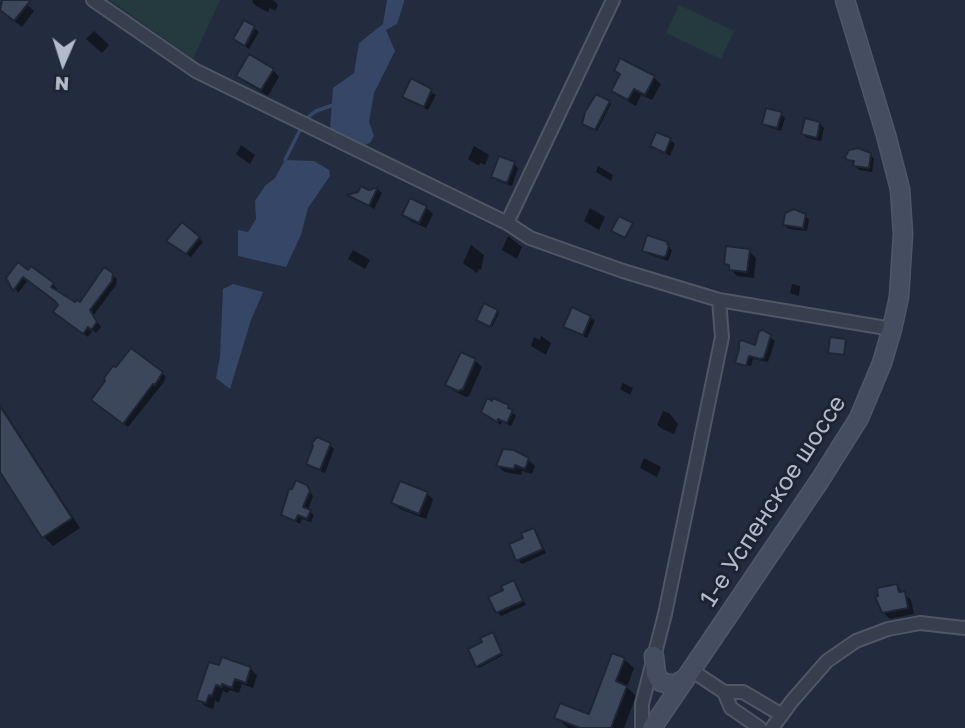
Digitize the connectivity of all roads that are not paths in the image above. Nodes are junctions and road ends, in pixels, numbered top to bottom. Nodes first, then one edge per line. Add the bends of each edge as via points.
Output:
1 (93, 0) edge
2 (613, 0) edge
3 (845, 0) edge
4 (508, 223) junction
5 (719, 300) junction
6 (892, 329) junction
7 (965, 628) edge
8 (654, 656) junction
9 (689, 674) junction
10 (724, 692) junction
11 (782, 715) junction
12 (642, 728) edge
13 (652, 728) edge
14 (760, 728) edge
15 (772, 728) edge

1 - 4 street via 197,71
2 - 4 street
3 - 6 main road, 1-е Успенское шоссе via 900,188 904,233
4 - 5 street via 530,238
5 - 6 street
5 - 8 street via 722,337
6 - 9 main road, 1-е Успенское шоссе via 859,418
7 - 11 street via 920,623 856,641 827,661
8 - 9 main road via 661,682 674,685
8 - 12 street via 642,704
9 - 10 street
9 - 13 main road, 1-е Успенское шоссе
10 - 11 street via 743,692
10 - 14 street via 731,708
11 - 15 street

